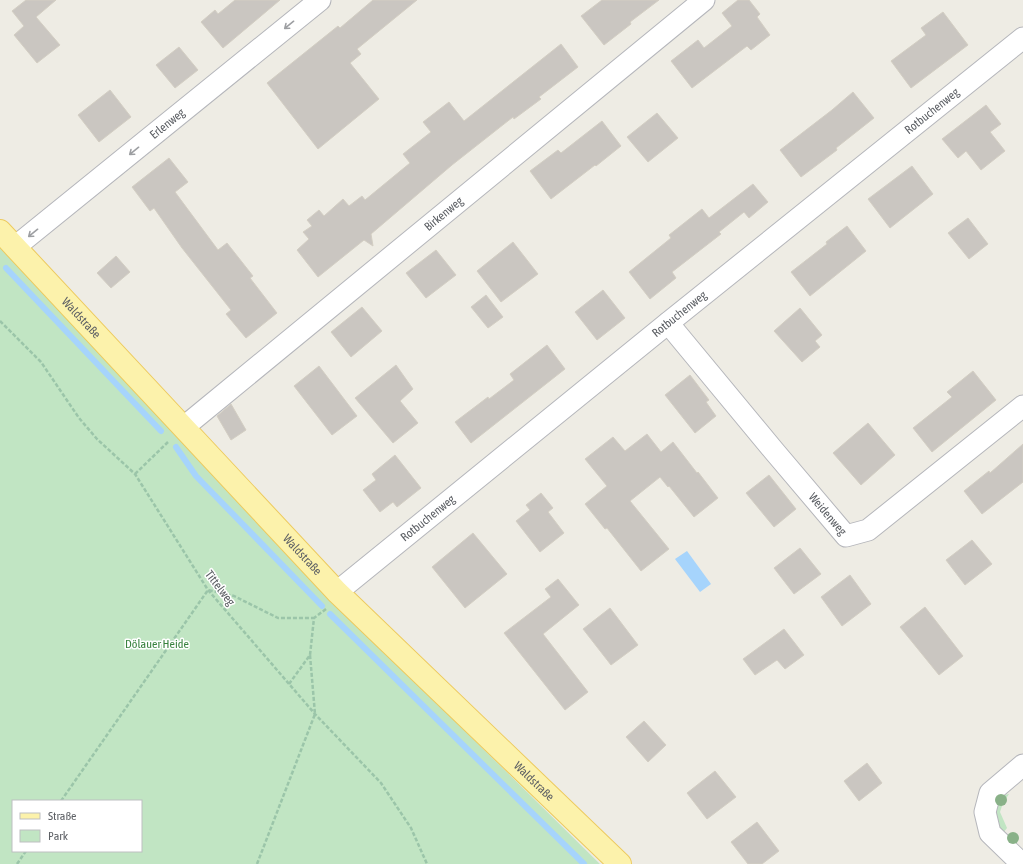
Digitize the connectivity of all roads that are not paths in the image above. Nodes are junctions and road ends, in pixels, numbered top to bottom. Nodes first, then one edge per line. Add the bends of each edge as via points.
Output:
1 (320, 0) edge
2 (704, 0) edge
3 (1023, 38) edge
4 (0, 231) edge
5 (15, 247) junction
6 (668, 323) junction
7 (1023, 406) edge
8 (184, 427) junction
9 (337, 592) junction
10 (1023, 765) edge
11 (620, 864) edge
12 (1022, 864) edge

1 -> 5 street, Erlenweg
2 - 8 street, Birkenweg
3 - 6 street, Rotbuchenweg
4 - 5 main road, Waldstraße
5 - 8 main road, Waldstraße
6 - 7 street, Weidenweg via 846,536 868,530
6 - 9 street, Rotbuchenweg
8 - 9 main road, Waldstraße
9 - 11 main road, Waldstraße
10 - 12 street via 990,793 985,812 990,833

